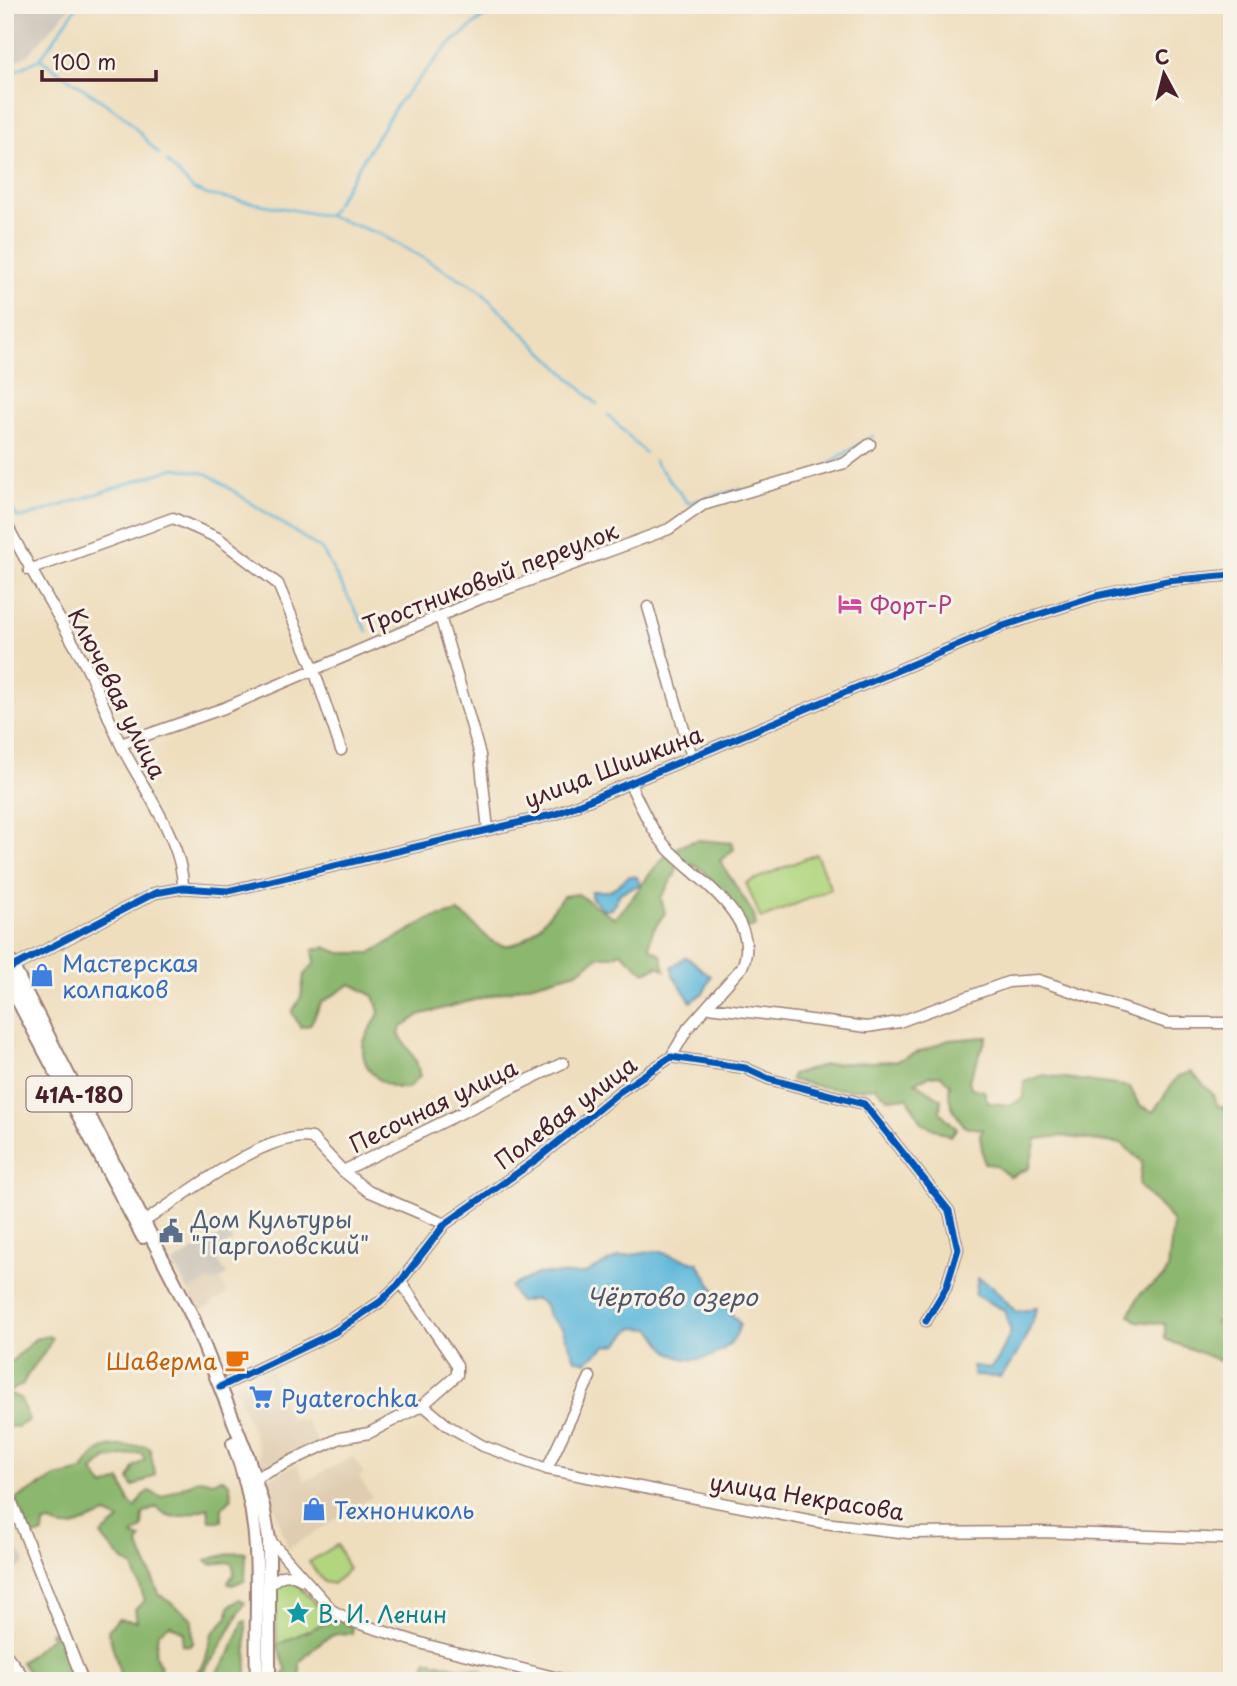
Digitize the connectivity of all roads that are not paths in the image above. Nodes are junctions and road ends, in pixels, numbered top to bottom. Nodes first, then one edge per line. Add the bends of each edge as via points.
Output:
1 (870, 444) dead end
2 (5, 521) edge
3 (29, 570) junction
4 (1232, 575) edge
5 (648, 607) dead end
6 (440, 617) junction
7 (313, 667) junction
8 (121, 744) junction
9 (341, 750) dead end
10 (692, 757) junction
11 (629, 784) junction
12 (488, 830) junction
13 (183, 888) junction
14 (5, 952) edge
15 (8, 971) edge
16 (709, 1007) junction
17 (1232, 1023) edge
18 (671, 1057) junction
19 (563, 1063) dead end
20 (343, 1171) junction
21 (145, 1221) junction
22 (445, 1224) junction
23 (401, 1282) junction
24 (926, 1321) dead end
25 (590, 1377) dead end
26 (220, 1387) junction
27 (423, 1405) junction
28 (547, 1468) junction
29 (255, 1478) junction
30 (5, 1485) edge
31 (269, 1539) junction
32 (1232, 1539) edge
33 (309, 1584) junction
34 (269, 1586) junction
35 (5, 1653) edge
36 (27, 1681) edge
37 (83, 1681) edge
38 (257, 1681) edge
39 (269, 1681) edge
40 (570, 1681) edge

1 - 6 street, Тростниковый переулок via 845,463 703,505 669,529
2 - 3 street, Ключевая улица
3 - 7 street via 173,518 218,538 278,584
3 - 8 street, Ключевая улица via 84,663
4 - 10 street, улица Шишкина via 1096,596 1003,626
5 - 10 street
6 - 7 street, Тростниковый переулок
6 - 12 street via 481,755
7 - 8 street, Тростниковый переулок via 223,708
7 - 9 street
8 - 13 street, Ключевая улица via 179,858
10 - 11 street, улица Шишкина
11 - 12 street, улица Шишкина via 556,814
11 - 16 street via 668,849 720,894 745,940 747,957 742,967
12 - 13 street, улица Шишкина via 228,891
13 - 15 street, улица Шишкина via 137,901
14 - 15 main road, 41А-180
15 - 21 main road, 41А-180
15 - 38 main road, 41А-180 via 181,1311 239,1458 257,1533
16 - 17 street via 867,1027 899,1023 1008,982 1038,980 1167,1023
16 - 18 street via 688,1028
18 - 22 street, Полевая улица
18 - 24 street, Полевая улица via 745,1068 769,1079 864,1104 949,1211 958,1249 946,1288
19 - 20 street, Песочная улица
20 - 21 street, Песочная улица via 312,1138 279,1140
20 - 22 street via 368,1191
21 - 26 main road, 41А-180 via 193,1318
22 - 23 street, Полевая улица
23 - 26 street, Полевая улица via 335,1332
23 - 27 street via 457,1365 457,1375
25 - 28 street
26 - 29 main road, 41А-180
27 - 28 street, улица Некрасова via 483,1446
27 - 29 street via 369,1433 340,1438
28 - 32 street, улица Некрасова via 880,1531
29 - 31 main road, 41А-180
30 - 37 street
31 - 33 street
31 - 34 main road, 41А-180
33 - 34 street via 287,1575
33 - 40 street via 333,1611 354,1622
34 - 39 main road, 41А-180
35 - 36 street

